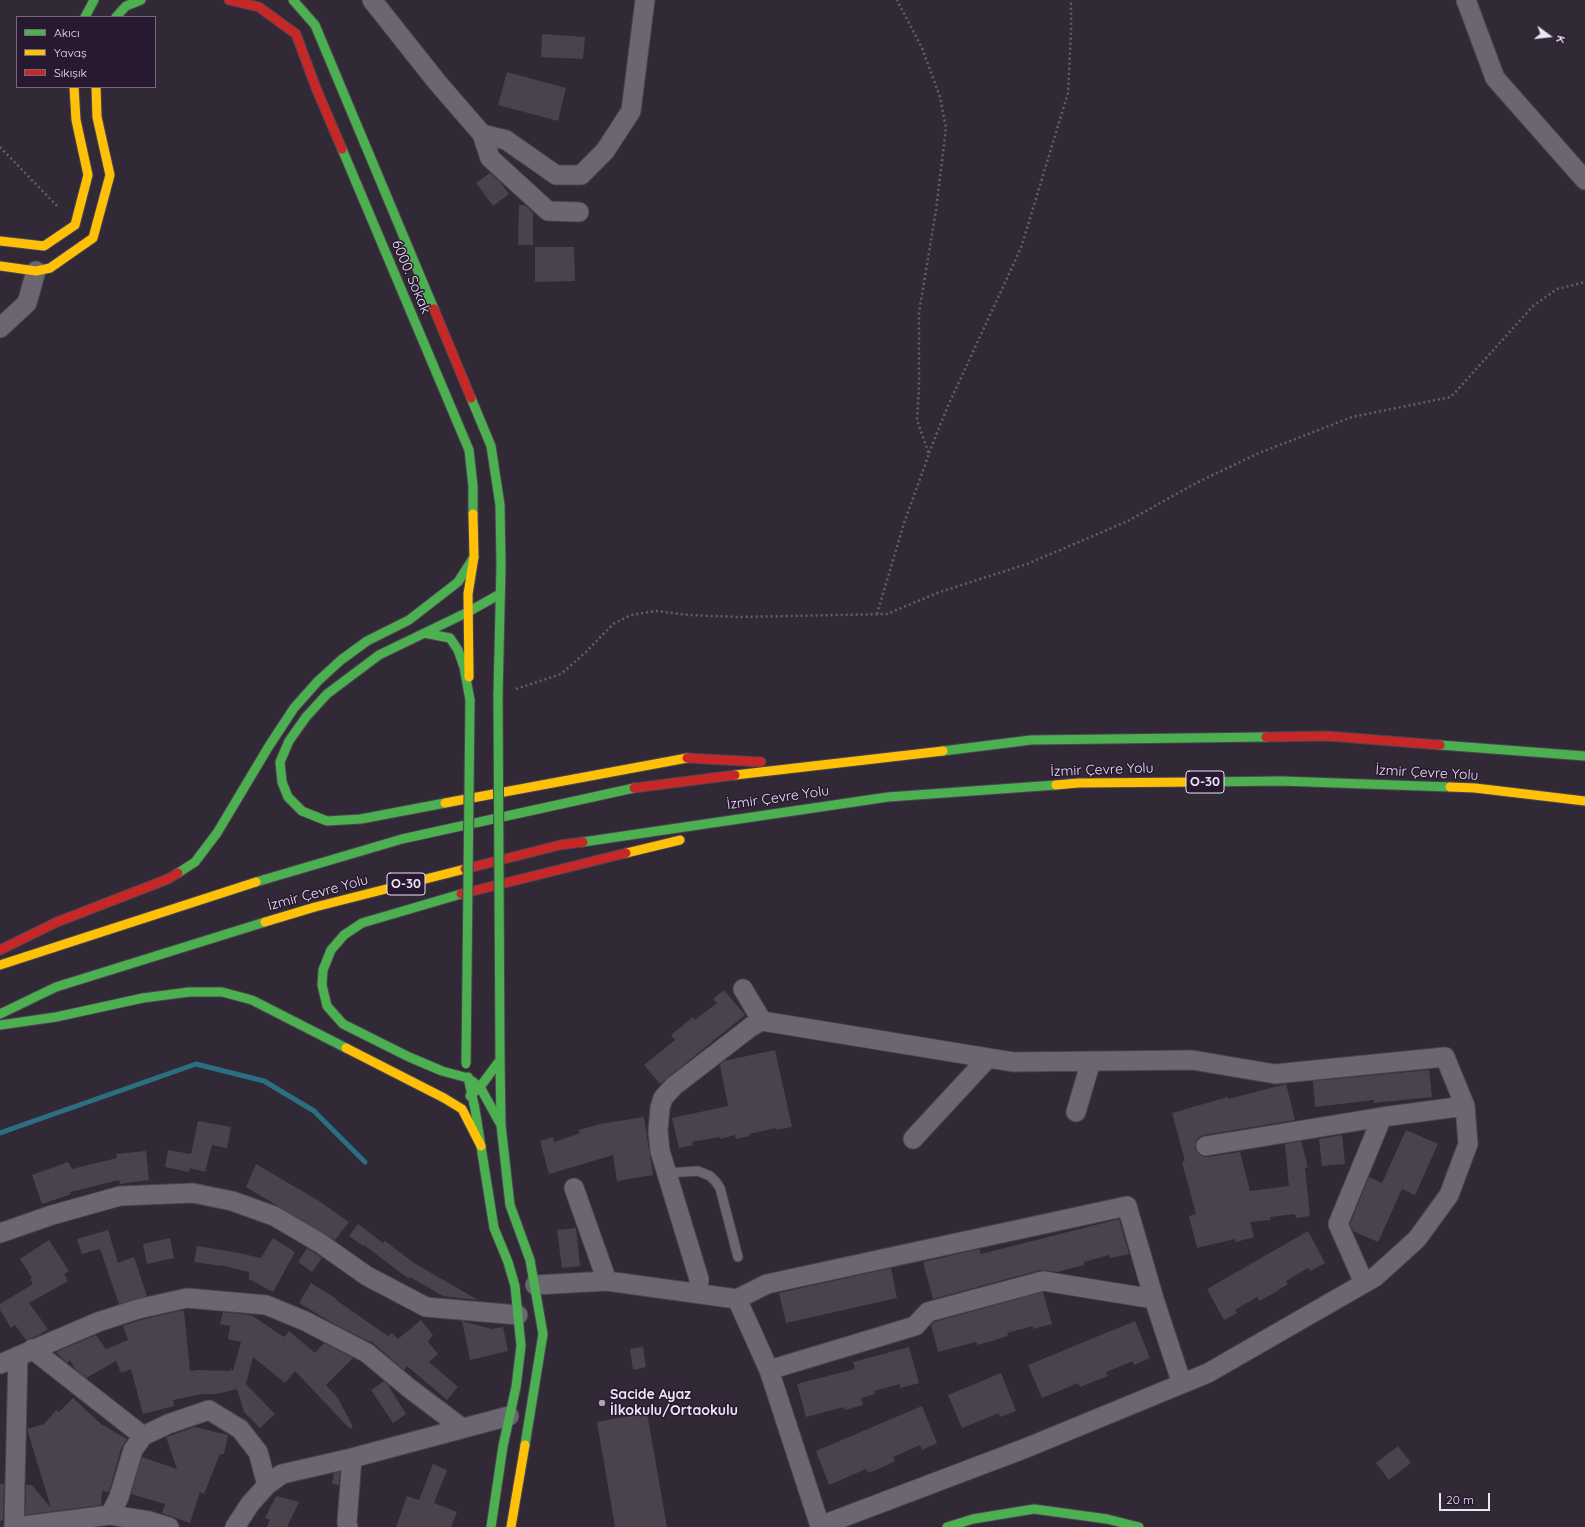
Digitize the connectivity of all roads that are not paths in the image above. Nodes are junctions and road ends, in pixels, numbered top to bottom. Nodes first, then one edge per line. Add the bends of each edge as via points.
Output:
1 (94, 0) edge
2 (141, 0) edge
3 (229, 0) edge
4 (293, 0) edge
5 (372, 0) edge
6 (645, 0) edge
7 (1466, 0) edge
8 (261, 4) edge
9 (86, 16) edge
10 (117, 16) edge
11 (74, 88) edge
12 (96, 88) edge
13 (482, 134) junction
14 (1585, 180) edge
15 (579, 212) dead end
16 (0, 241) edge
17 (0, 266) edge
18 (36, 271) junction
19 (0, 328) edge
20 (474, 557) junction
21 (500, 594) junction
22 (472, 595) junction
23 (446, 604) dead end
24 (468, 612) junction
25 (410, 620) junction
26 (424, 633) junction
27 (470, 700) junction
28 (1585, 756) edge
29 (822, 765) junction
30 (1585, 801) edge
31 (826, 805) junction
32 (707, 833) dead end
33 (692, 837) dead end
34 (0, 950) edge
35 (0, 965) edge
36 (743, 989) dead end
37 (0, 1014) edge
38 (762, 1021) junction
39 (0, 1024) edge
40 (988, 1058) junction
41 (500, 1060) junction
42 (1091, 1061) junction
43 (468, 1078) junction
44 (480, 1087) junction
45 (472, 1096) junction
46 (444, 1098) junction
47 (1465, 1106) junction
48 (1076, 1112) dead end
49 (1382, 1116) junction
50 (501, 1124) junction
51 (912, 1138) dead end
52 (481, 1146) junction
53 (1206, 1146) dead end
54 (667, 1173) junction
55 (574, 1188) dead end
56 (0, 1233) edge
57 (738, 1257) dead end
58 (607, 1281) junction
59 (1364, 1283) junction
60 (535, 1285) junction
61 (698, 1293) junction
62 (737, 1299) junction
63 (1154, 1299) junction
64 (518, 1315) junction
65 (25, 1353) junction
66 (0, 1364) edge
67 (769, 1370) junction
68 (1182, 1384) junction
69 (509, 1416) junction
70 (462, 1428) junction
71 (143, 1436) junction
72 (352, 1458) junction
73 (267, 1485) junction
74 (110, 1515) junction
75 (15, 1527) edge
76 (169, 1527) edge
77 (235, 1527) edge
78 (348, 1527) edge
79 (491, 1527) edge
80 (511, 1527) edge
81 (947, 1527) edge
82 (1139, 1527) edge

1 - 9 main road
2 - 10 main road via 126,6
3 - 8 main road, 6000. Sokak
4 - 21 main road, 6000. Sokak via 315,25 491,446 500,505
5 - 13 street
6 - 13 street via 631,111 605,151 582,175 556,175 506,140
7 - 14 street via 1495,78
8 - 20 main road, 6000. Sokak via 296,34 316,88 469,450 473,486
11 - 16 main road via 76,120 88,175 75,225 44,246
12 - 18 main road via 97,117 110,175 94,238 50,268
13 - 15 street via 490,158 548,211
17 - 18 main road
18 - 19 street via 27,302
20 - 22 main road, 6000. Sokak
20 - 25 main road via 458,582
21 - 22 main road
21 - 24 main road
21 - 41 main road, 6000. Sokak, bridge
22 - 24 main road, 6000. Sokak
23 - 25 main road
24 - 26 main road
24 - 27 main road, 6000. Sokak
25 - 34 main road via 367,641 318,681 290,714 217,833 195,862 168,879 57,922
26 - 27 main road via 450,638 464,667
26 - 29 main road via 379,655 332,690 289,741 280,762 282,782 288,798 302,812 327,820 361,819 688,758
27 - 43 main road, bridge via 466,1064
28 - 29 main road, İzmir Çevre Yolu via 1328,736 1032,740
29 - 35 main road, İzmir Çevre Yolu via 638,787 402,839 232,889
30 - 31 main road, İzmir Çevre Yolu / O-30 via 1475,788 1281,780 1078,783 888,797
31 - 32 main road
31 - 37 main road, İzmir Çevre Yolu / O-30 via 552,847 315,907 56,987
33 - 43 main road via 438,900 362,923 344,935 331,950 323,970 322,985 327,1006 343,1024 409,1057 442,1071
36 - 38 street
38 - 40 street
38 - 54 street via 674,1086 663,1098 658,1131 660,1151
39 - 46 main road via 56,1017 143,998 189,992 222,992 252,1000
40 - 42 street via 1013,1062
40 - 51 street
41 - 44 main road
41 - 50 main road, 6000. Sokak
42 - 47 street via 1192,1060 1275,1074 1445,1057
42 - 48 street
43 - 44 main road
43 - 45 main road
44 - 45 main road
44 - 50 main road
45 - 46 main road via 461,1099
45 - 52 main road
46 - 52 main road via 462,1109
47 - 49 street
47 - 59 street via 1468,1144 1449,1195 1417,1239 1375,1277
49 - 53 street
49 - 59 street via 1338,1224
50 - 60 main road, 6000. Sokak via 510,1204 530,1260
52 - 64 main road via 494,1228 515,1286
54 - 57 lane via 698,1171 716,1182 720,1188
54 - 61 street via 699,1279
55 - 58 street
56 - 64 street via 120,1196 193,1193 232,1201 274,1216 368,1276 426,1308
58 - 60 street
58 - 61 street
59 - 68 street via 1208,1373
60 - 80 main road, 6000. Sokak via 542,1334
61 - 62 street
62 - 63 street via 767,1284 1127,1206
62 - 67 street
63 - 67 street via 1043,1281 928,1312 915,1326
63 - 68 street
64 - 69 main road via 521,1346
65 - 66 street
65 - 70 street via 98,1322 138,1309 187,1298 266,1305 305,1321 367,1353
65 - 71 street
65 - 75 street
67 - 68 street via 820,1526 1026,1448
69 - 70 street
69 - 79 main road
70 - 72 street
71 - 73 street via 168,1424 209,1410 240,1429 258,1452
71 - 74 street via 133,1450 119,1497
72 - 73 street via 282,1474
72 - 78 street via 346,1522
73 - 77 street via 250,1504
74 - 75 street
74 - 76 street
81 - 82 main road via 973,1519 1034,1510 1107,1519

